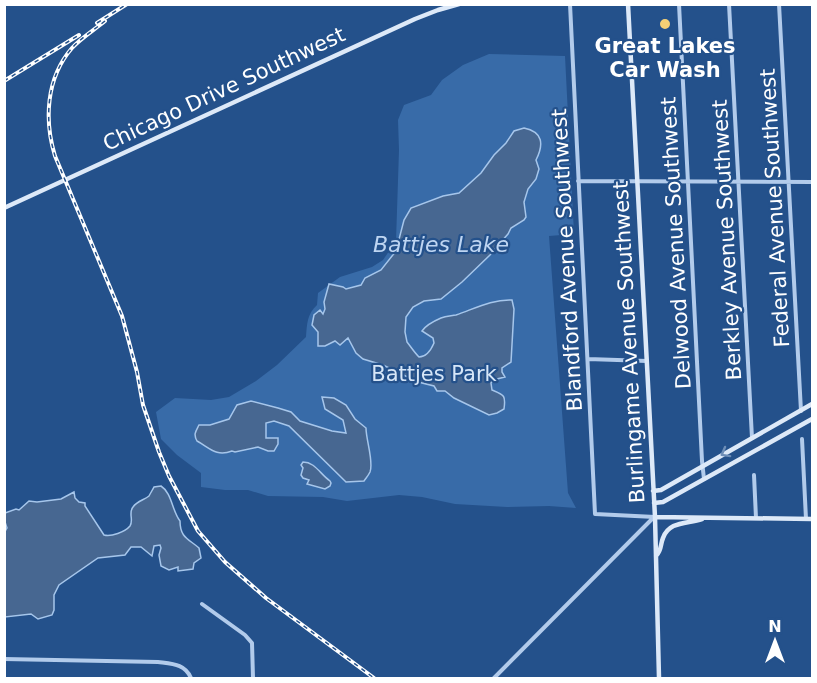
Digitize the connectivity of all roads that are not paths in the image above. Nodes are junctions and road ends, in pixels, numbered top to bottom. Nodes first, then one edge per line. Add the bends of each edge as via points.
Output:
1 (459, 4) edge
2 (570, 4) edge
3 (628, 4) edge
4 (679, 4) edge
5 (729, 4) edge
6 (779, 4) edge
7 (578, 181) junction
8 (637, 182) junction
9 (689, 182) junction
10 (739, 182) junction
11 (789, 182) junction
12 (813, 182) edge
13 (4, 208) edge
14 (588, 359) junction
15 (646, 361) junction
16 (813, 404) edge
17 (801, 411) junction
18 (813, 419) edge
19 (752, 438) junction
20 (802, 439) dead end
21 (702, 466) junction
22 (754, 475) dead end
23 (704, 479) junction
24 (653, 491) junction
25 (663, 502) junction
26 (654, 503) junction
27 (655, 517) junction
28 (708, 517) junction
29 (756, 518) junction
30 (806, 519) junction
31 (813, 519) edge
32 (656, 556) junction
33 (202, 604) dead end
34 (4, 659) edge
35 (191, 678) edge
36 (253, 678) edge
37 (494, 678) edge
38 (659, 678) edge

1 - 13 street, Chicago Drive Southwest via 419,17
2 - 7 street, Blandford Avenue Southwest
3 - 8 street, Burlingame Avenue Southwest
4 - 9 street, Delwood Avenue Southwest
5 - 10 street, Berkley Avenue Southwest
6 - 11 street, Federal Avenue Southwest
7 - 8 street
7 - 14 street, Blandford Avenue Southwest
8 - 9 street
8 - 15 street, Burlingame Avenue Southwest
9 - 10 street
9 - 21 street, Delwood Avenue Southwest
10 - 11 street
10 - 19 street, Berkley Avenue Southwest
11 - 12 street
11 - 17 street, Federal Avenue Southwest
14 - 15 street
14 - 27 street, Blandford Avenue Southwest via 595,514
15 - 24 street, Burlingame Avenue Southwest
16 - 17 street
17 - 19 street
18 - 23 street
19 -> 21 street
20 - 30 street
21 - 23 street, Delwood Avenue Southwest
21 - 24 street
22 - 29 street
23 - 25 street
24 - 26 street, Burlingame Avenue Southwest
25 - 26 street
25 - 27 street
26 - 27 street, Burlingame Avenue Southwest
27 - 28 street
27 - 32 street, Burlingame Avenue Southwest
27 - 37 street
28 - 29 street
28 - 32 street via 672,526
29 - 30 street
30 - 31 street
32 - 38 street, Burlingame Avenue Southwest
33 - 36 street via 252,643
34 - 35 street via 158,662 184,668

